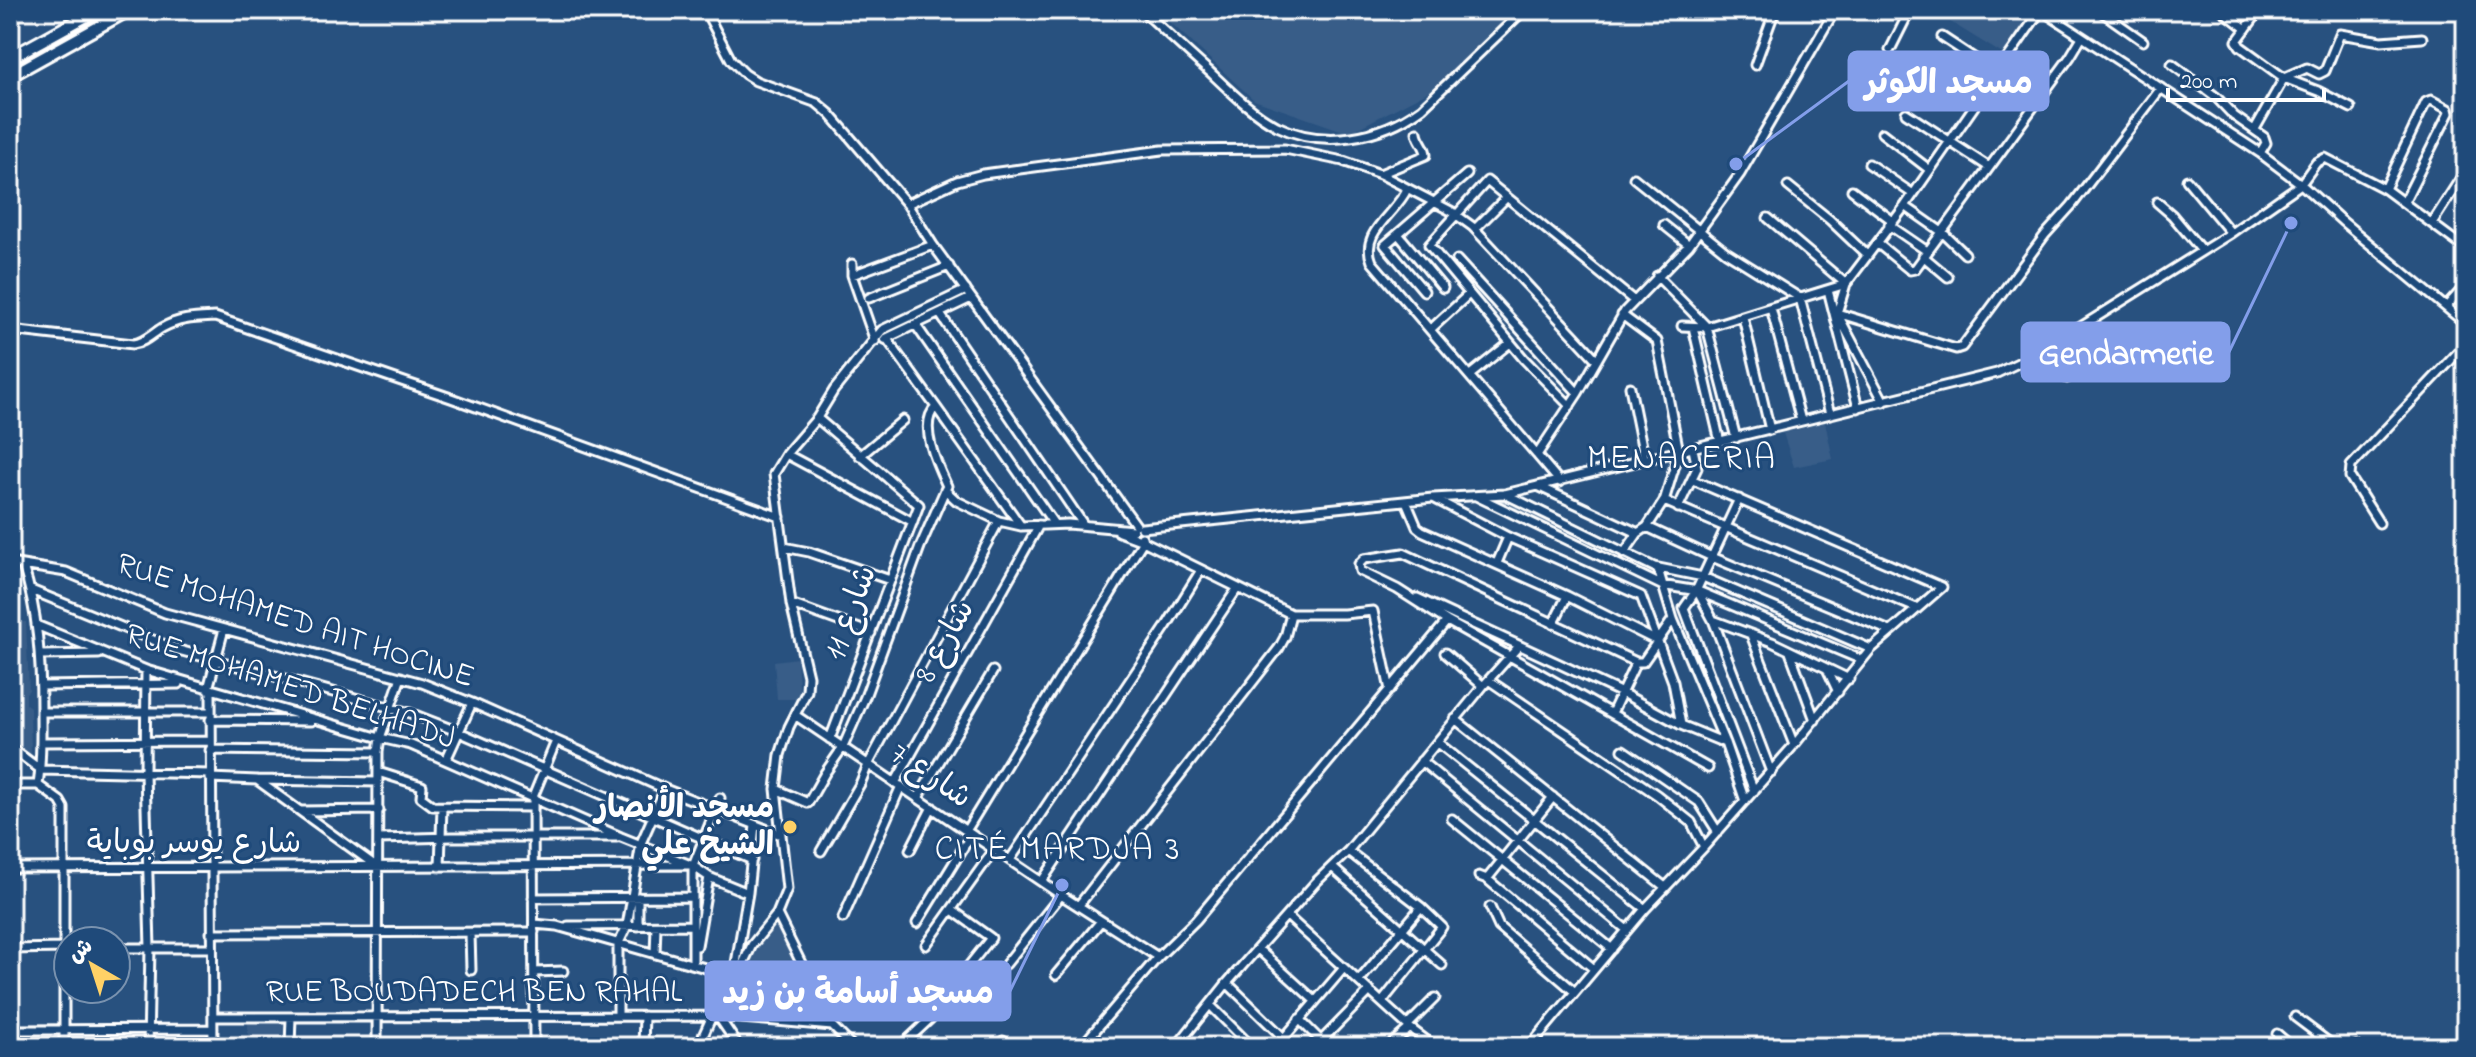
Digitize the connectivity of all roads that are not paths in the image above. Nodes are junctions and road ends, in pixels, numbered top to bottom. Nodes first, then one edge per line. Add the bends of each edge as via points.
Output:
1 (97, 10) edge
2 (129, 10) edge
3 (705, 10) edge
4 (1142, 10) edge
5 (1524, 10) edge
6 (1775, 10) edge
7 (1835, 10) edge
8 (1910, 10) edge
9 (2041, 10) edge
10 (2099, 10) edge
11 (2222, 10) edge
12 (2051, 12) edge
13 (2257, 14) dead end
14 (2246, 29) junction
15 (1942, 37) dead end
16 (2082, 37) junction
17 (2422, 38) dead end
18 (2143, 41) dead end
19 (1890, 50) dead end
20 (10, 58) edge
21 (2172, 64) dead end
22 (1755, 65) dead end
23 (1998, 74) junction
24 (10, 76) edge
25 (2284, 78) junction
26 (2161, 88) junction
27 (2351, 108) dead end
28 (1906, 113) dead end
29 (2255, 129) junction
30 (1417, 132) dead end
31 (1882, 133) dead end
32 (1949, 143) junction
33 (2260, 153) junction
34 (1869, 164) dead end
35 (1989, 167) junction
36 (1930, 170) junction
37 (2466, 170) edge
38 (1380, 174) junction
39 (1467, 174) dead end
40 (1634, 178) dead end
41 (2187, 180) dead end
42 (2301, 184) junction
43 (1788, 186) dead end
44 (1407, 189) junction
45 (2385, 189) junction
46 (1852, 190) dead end
47 (1913, 194) junction
48 (1506, 198) junction
49 (1435, 202) junction
50 (2157, 202) dead end
51 (2404, 202) junction
52 (907, 204) junction
53 (1905, 206) junction
54 (1457, 215) junction
55 (1768, 218) dead end
56 (1891, 223) junction
57 (2432, 223) junction
58 (1664, 225) dead end
59 (1475, 229) junction
60 (1700, 231) junction
61 (1942, 232) junction
62 (2231, 233) junction
63 (1398, 234) junction
64 (1877, 243) junction
65 (933, 245) junction
66 (1689, 245) junction
67 (2466, 248) edge
68 (2202, 251) junction
69 (1925, 254) junction
70 (1965, 254) dead end
71 (1867, 255) junction
72 (1457, 260) dead end
73 (852, 264) dead end
74 (949, 266) junction
75 (852, 275) junction
76 (1657, 276) junction
77 (1948, 277) dead end
78 (1846, 284) junction
79 (2466, 285) edge
80 (1443, 288) dead end
81 (966, 290) junction
82 (1828, 290) junction
83 (1424, 291) dead end
84 (1469, 294) junction
85 (869, 298) dead end
86 (971, 298) junction
87 (1800, 298) junction
88 (1633, 300) junction
89 (2446, 307) junction
90 (1771, 308) junction
91 (1837, 313) junction
92 (940, 314) junction
93 (1622, 315) junction
94 (1743, 317) junction
95 (915, 324) junction
96 (2466, 324) edge
97 (1682, 326) dead end
98 (1693, 327) junction
99 (1707, 327) junction
100 (1431, 329) junction
101 (10, 330) edge
102 (887, 339) junction
103 (875, 341) junction
104 (1510, 343) junction
105 (2466, 344) edge
106 (2039, 353) junction
107 (1597, 360) junction
108 (1470, 375) junction
109 (2067, 378) dead end
110 (1630, 387) dead end
111 (1578, 393) junction
112 (1884, 402) junction
113 (1570, 406) junction
114 (936, 407) junction
115 (1858, 408) junction
116 (1830, 414) junction
117 (817, 418) junction
118 (903, 420) dead end
119 (1801, 421) junction
120 (1770, 430) junction
121 (1736, 438) junction
122 (1720, 442) junction
123 (1693, 449) junction
124 (1679, 452) junction
125 (786, 454) junction
126 (1537, 455) junction
127 (860, 456) junction
128 (1645, 461) junction
129 (1693, 480) junction
130 (1560, 482) junction
131 (1538, 486) junction
132 (945, 490) junction
133 (1505, 494) junction
134 (1474, 495) junction
135 (1433, 498) junction
136 (1739, 499) junction
137 (1406, 501) junction
138 (1664, 501) junction
139 (1678, 508) junction
140 (780, 517) junction
141 (999, 521) junction
142 (913, 522) junction
143 (2379, 523) dead end
144 (1054, 524) junction
145 (1083, 524) junction
146 (1039, 525) junction
147 (1021, 526) junction
148 (1106, 526) junction
149 (1726, 526) junction
150 (1647, 527) junction
151 (1138, 529) junction
152 (1638, 533) junction
153 (1508, 537) junction
154 (1143, 541) junction
155 (784, 547) junction
156 (1624, 553) junction
157 (1712, 557) junction
158 (10, 563) edge
159 (1497, 563) junction
160 (23, 566) junction
161 (1658, 569) junction
162 (1201, 570) junction
163 (1703, 577) junction
164 (890, 580) junction
165 (1661, 585) junction
166 (1237, 589) junction
167 (1397, 589) junction
168 (31, 590) junction
169 (1696, 591) junction
170 (1567, 596) junction
171 (791, 604) junction
172 (1916, 608) junction
173 (1291, 614) junction
174 (1673, 619) junction
175 (1713, 620) junction
176 (1447, 621) junction
177 (1553, 624) junction
178 (36, 625) junction
179 (224, 629) junction
180 (1890, 631) junction
181 (871, 633) junction
182 (1751, 635) junction
183 (1657, 641) junction
184 (1519, 646) junction
185 (1871, 649) junction
186 (1790, 652) junction
187 (1445, 653) dead end
188 (105, 654) junction
189 (40, 655) junction
190 (1510, 657) junction
191 (216, 659) junction
192 (1862, 660) junction
193 (1636, 662) junction
194 (146, 670) junction
195 (993, 671) dead end
196 (1828, 671) junction
197 (401, 677) junction
198 (1849, 679) junction
199 (144, 683) junction
200 (190, 684) junction
201 (1486, 684) junction
202 (41, 686) junction
203 (209, 689) junction
204 (1390, 690) junction
205 (1838, 692) junction
206 (1622, 693) junction
207 (472, 703) junction
208 (389, 708) junction
209 (41, 712) junction
210 (144, 712) junction
211 (1612, 713) junction
212 (795, 715) junction
213 (210, 716) junction
214 (1455, 719) junction
215 (1815, 720) junction
216 (321, 721) junction
217 (1681, 725) junction
218 (459, 732) junction
219 (380, 738) junction
220 (830, 739) junction
221 (556, 741) junction
222 (42, 742) junction
223 (146, 742) junction
224 (1437, 742) junction
225 (1725, 743) junction
226 (1794, 745) junction
227 (210, 746) junction
228 (10, 747) edge
229 (843, 747) junction
230 (1623, 750) dead end
231 (378, 752) junction
232 (446, 760) junction
233 (1421, 761) junction
234 (868, 765) junction
235 (1708, 768) dead end
236 (544, 769) junction
237 (41, 770) junction
238 (378, 772) junction
239 (1771, 772) junction
240 (145, 773) junction
241 (210, 776) junction
242 (257, 780) junction
243 (378, 782) junction
244 (10, 785) edge
245 (38, 785) junction
246 (898, 785) junction
247 (665, 789) junction
248 (776, 789) junction
249 (1754, 791) junction
250 (533, 797) junction
251 (1553, 797) junction
252 (720, 798) dead end
253 (918, 798) junction
254 (1745, 801) junction
255 (442, 807) junction
256 (532, 807) junction
257 (932, 807) junction
258 (379, 810) junction
259 (716, 810) junction
260 (300, 811) junction
261 (653, 817) junction
262 (1452, 819) dead end
263 (1535, 819) junction
264 (755, 825) junction
265 (1718, 832) junction
266 (969, 833) junction
267 (781, 835) junction
268 (533, 836) junction
269 (441, 837) junction
270 (621, 837) junction
271 (379, 839) junction
272 (705, 839) junction
273 (1519, 840) junction
274 (641, 843) junction
275 (1704, 847) junction
276 (910, 850) dead end
277 (994, 850) junction
278 (821, 851) dead end
279 (1348, 851) junction
280 (752, 860) junction
281 (1010, 860) junction
282 (1502, 860) junction
283 (636, 865) junction
284 (533, 866) junction
285 (693, 866) junction
286 (147, 867) junction
287 (211, 867) junction
288 (378, 867) junction
289 (440, 867) junction
290 (1332, 867) junction
291 (10, 868) edge
292 (63, 868) junction
293 (709, 877) junction
294 (1042, 881) junction
295 (1665, 887) junction
296 (748, 893) junction
297 (1061, 895) junction
298 (634, 897) junction
299 (693, 897) junction
300 (533, 898) junction
301 (1079, 905) junction
302 (1421, 907) junction
303 (1490, 907) dead end
304 (1645, 909) junction
305 (952, 910) junction
306 (777, 914) junction
307 (1287, 916) junction
308 (843, 918) dead end
309 (1101, 921) junction
310 (917, 923) dead end
311 (65, 925) edge
312 (693, 925) junction
313 (557, 926) junction
314 (627, 926) junction
315 (638, 926) junction
316 (656, 926) junction
317 (534, 928) junction
318 (742, 929) junction
319 (1400, 929) junction
320 (1627, 930) junction
321 (211, 933) junction
322 (470, 933) junction
323 (379, 934) junction
324 (618, 945) junction
325 (752, 945) junction
326 (926, 945) dead end
327 (52, 948) edge
328 (132, 948) edge
329 (150, 948) junction
330 (211, 948) junction
331 (10, 949) edge
332 (1258, 949) junction
333 (1612, 949) junction
334 (1425, 950) junction
335 (655, 954) junction
336 (1158, 957) junction
337 (693, 964) junction
338 (1006, 964) dead end
339 (1442, 965) dead end
340 (1344, 968) junction
341 (1594, 969) junction
342 (471, 970) dead end
343 (563, 971) dead end
344 (534, 972) junction
345 (1056, 975) dead end
346 (737, 977) junction
347 (959, 978) dead end
348 (1359, 981) junction
349 (1227, 983) junction
350 (1370, 991) junction
351 (1575, 992) junction
352 (1435, 998) dead end
353 (1315, 1001) junction
354 (1382, 1002) junction
355 (64, 1005) edge
356 (1210, 1005) junction
357 (534, 1015) junction
358 (377, 1016) junction
359 (618, 1016) junction
360 (644, 1016) junction
361 (715, 1016) junction
362 (213, 1017) junction
363 (291, 1017) junction
364 (2295, 1017) dead end
365 (931, 1018) dead end
366 (1299, 1019) junction
367 (832, 1026) junction
368 (1409, 1026) junction
369 (213, 1029) junction
370 (10, 1030) edge
371 (63, 1030) junction
372 (148, 1030) junction
373 (2277, 1034) dead end
374 (1284, 1038) junction
375 (1324, 1044) edge
376 (1085, 1046) edge
377 (64, 1047) edge
378 (148, 1047) edge
379 (213, 1047) edge
380 (290, 1047) edge
381 (377, 1047) edge
382 (534, 1047) edge
383 (643, 1047) edge
384 (698, 1047) edge
385 (739, 1047) edge
386 (853, 1047) edge
387 (900, 1047) edge
388 (1176, 1047) edge
389 (1252, 1047) edge
390 (1293, 1047) edge
391 (1388, 1047) edge
392 (1435, 1047) edge
393 (1529, 1047) edge
394 (2292, 1047) edge
395 (2335, 1047) edge

1 - 20 highway
2 - 24 highway
3 - 52 street via 731,60 745,74 817,103
4 - 5 street via 1240,100 1277,126 1312,137 1352,138 1382,131 1414,114
6 - 22 street
7 - 60 street via 1740,174
8 - 19 street
9 - 12 street
9 - 23 street
10 - 18 street
11 - 14 street
12 - 16 street
13 - 14 street
14 - 25 street via 2238,45
15 - 23 street
16 - 26 street
16 - 35 street
17 - 25 street via 2381,41 2343,33 2323,74 2307,68
21 - 29 street
23 - 32 street
25 - 27 street
25 - 29 street
26 - 33 street
26 - 91 street via 1962,347
28 - 32 street
29 - 33 street via 2266,140
30 - 38 street via 1426,155
31 - 36 street
32 - 35 street
32 - 36 street
33 - 42 street
34 - 47 street
35 - 61 street
36 - 47 street
37 - 57 street
38 - 44 street
38 - 52 street via 1285,149 1162,150 983,174
39 - 49 street
40 - 60 street
41 - 62 street
42 - 45 street via 2325,158
42 - 62 street
42 - 89 street
43 - 71 street
44 - 49 street
44 - 100 street via 1373,234 1368,253
45 - 51 street
45 - 51 street via 2426,102 2449,110
46 - 56 street
47 - 53 street
48 - 54 street via 1487,181
48 - 59 street
48 - 88 street
49 - 54 street
49 - 63 street
50 - 68 street
51 - 57 street
52 - 65 street
53 - 56 street
53 - 61 street
54 - 59 street
54 - 84 street via 1429,245
55 - 78 street
56 - 64 street
56 - 69 street
57 - 67 street
58 - 66 street
59 - 107 street
60 - 66 street
60 - 87 street
61 - 69 street
61 - 70 street
62 - 68 street
63 - 80 street
63 - 83 street via 1385,245
64 - 69 street via 1912,271
64 - 71 street
65 - 74 street
65 - 75 street
66 - 76 street
68 - 106 street
69 - 77 street
71 - 78 street
72 - 111 street
73 - 75 street
74 - 81 street
74 - 85 street
75 - 103 street
76 - 88 street
76 - 99 street
78 - 82 street
78 - 91 street
79 - 89 street
81 - 86 street
81 - 103 street via 887,326
82 - 87 street
82 - 115 street
84 - 100 street
84 - 104 street
86 - 92 street
86 - 151 street
87 - 90 street
87 - 116 street
88 - 93 street
89 - 96 street
90 - 94 street
90 - 119 street
91 - 112 street
92 - 95 street
92 - 145 street
93 - 107 street
93 - 124 street via 1657,341
94 - 99 street
94 - 120 street
95 - 102 street
95 - 144 street
97 - 98 street
98 - 99 street
98 - 122 street
99 - 121 street
100 - 108 street
101 - 140 street via 133,344 178,321 215,317
102 - 103 street
102 - 114 street
103 - 117 street
104 - 108 street
104 - 113 street
105 - 143 street via 2351,466 2350,477
106 - 109 street
106 - 112 street via 2005,370
107 - 111 street
108 - 126 street
110 - 128 street
111 - 113 street
112 - 115 street
113 - 126 street
114 - 132 street via 930,417 931,448
114 - 147 street
115 - 116 street
116 - 119 street
117 - 125 street
117 - 127 street
118 - 127 street
119 - 120 street
120 - 121 street
121 - 122 street
122 - 123 street
123 - 124 street
123 - 129 street
124 - 128 street
124 - 138 street
125 - 140 street via 774,474
125 - 142 street
126 - 130 street
127 - 142 street, شارع 11 via 919,505
128 - 130 street
129 - 136 street
129 - 139 street
130 - 131 street
131 - 133 street
131 - 152 street
132 - 141 street
132 - 229 street
133 - 134 street
133 - 156 street
134 - 135 street
134 - 165 street
135 - 137 street
135 - 153 street
136 - 149 street
136 - 172 street via 1942,587
137 - 151 street
137 - 159 street via 1422,531
138 - 139 street
138 - 150 street
139 - 149 street
140 - 155 street
141 - 147 street
141 - 234 street
142 - 164 street, شارع 11
144 - 145 street
144 - 146 street
145 - 148 street
146 - 147 street
146 - 246 street, شارع 8
148 - 151 street
148 - 154 street
149 - 157 street
149 - 172 street
150 - 152 street
150 - 157 street
151 - 154 street
152 - 156 street
153 - 159 street
153 - 183 street via 1641,596
154 - 162 street
154 - 266 street
155 - 164 street
155 - 171 street
156 - 161 street
157 - 163 street
157 - 180 street
158 - 160 street, RUE MOHAMED AIT HOCINE
159 - 170 street
160 - 168 street
160 - 179 street, RUE MOHAMED AIT HOCINE via 66,572 165,613
161 - 163 street
161 - 165 street
162 - 166 street
162 - 281 street
163 - 169 street
163 - 185 street
164 - 181 street, شارع 11
165 - 169 street
165 - 174 street
166 - 173 street
166 - 294 street
167 - 176 street
167 - 177 street via 1360,571 1359,564 1403,553
167 - 184 street
168 - 178 street
168 - 191 street via 153,641
169 - 175 street
169 - 192 street
169 - 249 street via 1684,608
170 - 177 street
170 - 183 street
171 - 181 street
171 - 212 street via 808,676
172 - 180 street
173 - 204 street via 1373,611
173 - 301 street via 1279,648
174 - 183 street
174 - 225 street
175 - 182 street
175 - 239 street
176 - 190 street
176 - 204 street
177 - 193 street
178 - 188 street, RUE MOHAMED BELHADJ
178 - 189 street
179 - 191 street
179 - 197 street, RUE MOHAMED AIT HOCINE
180 - 185 street
181 - 220 street, شارع 11
182 - 186 street
182 - 226 street
183 - 193 street via 1643,662
183 - 217 street via 1673,682
184 - 190 street
184 - 206 street
185 - 192 street
186 - 196 street
186 - 215 street
187 - 201 street
188 - 189 street
188 - 194 street, RUE MOHAMED BELHADJ
189 - 202 street
190 - 201 street
190 - 211 street
191 - 203 street
191 - 208 street
192 - 198 street
193 - 206 street
194 - 199 street
194 - 200 street, RUE MOHAMED BELHADJ
195 - 253 street
196 - 198 street
196 - 205 street
197 - 207 street, RUE MOHAMED AIT HOCINE
197 - 208 street
198 - 205 street
199 - 200 street
199 - 202 street
199 - 210 street
200 - 203 street, RUE MOHAMED BELHADJ
201 - 214 street
201 - 275 street via 1657,795 1691,822
202 - 209 street
203 - 213 street
203 - 216 street, RUE MOHAMED BELHADJ
204 - 336 street via 1196,920
205 - 215 street
206 - 211 street
206 - 217 street
207 - 218 street
207 - 221 street, RUE MOHAMED AIT HOCINE
208 - 218 street
208 - 219 street
209 - 210 street
209 - 222 street
210 - 213 street
210 - 223 street
211 - 235 street
212 - 220 street, شارع 7
212 - 248 street via 780,755
213 - 216 street
213 - 227 street
214 - 224 street
214 - 251 street
215 - 226 street
216 - 219 street, RUE MOHAMED BELHADJ
217 - 225 street
218 - 232 street
218 - 236 street
219 - 231 street
219 - 232 street, RUE MOHAMED BELHADJ
220 - 229 street, شارع 7
221 - 236 street
221 - 247 street, RUE MOHAMED AIT HOCINE
222 - 223 street
222 - 237 street
223 - 227 street
223 - 240 street
224 - 233 street
224 - 263 street
225 - 254 street
226 - 239 street
227 - 231 street
227 - 241 street
228 - 237 street
229 - 234 street, شارع 7
229 - 248 street via 808,803
230 - 265 street via 1699,802
231 - 238 street
232 - 250 street, RUE MOHAMED BELHADJ
233 - 273 street
233 - 279 street
234 - 246 street, شارع 7
234 - 278 street
236 - 250 street
236 - 261 street
237 - 240 street
237 - 245 street
238 - 243 street
238 - 255 street via 422,786 421,797
239 - 249 street
240 - 241 street
240 - 286 street
241 - 242 street
241 - 287 street
242 - 243 street
242 - 260 street
243 - 258 street
244 - 245 street
245 - 292 street via 64,808
246 - 253 street, شارع 7
246 - 308 street, شارع 8
247 - 259 street, RUE MOHAMED AIT HOCINE
247 - 261 street
248 - 267 street
249 - 254 street
250 - 256 street
250 - 270 street, RUE MOHAMED BELHADJ
251 - 263 street
251 - 295 street
252 - 259 street
253 - 257 street, شارع 7
254 - 265 street
255 - 256 street
255 - 269 street
256 - 268 street
257 - 266 street, شارع 7
257 - 276 street
258 - 260 street
258 - 271 street
259 - 264 street, RUE MOHAMED AIT HOCINE
259 - 272 street
260 - 288 street
261 - 272 street
261 - 274 street
262 - 282 street
263 - 273 street
263 - 304 street
264 - 267 street, RUE MOHAMED AIT HOCINE
264 - 280 street
265 - 275 street
266 - 277 street, شارع 7
266 - 310 street
267 - 306 street via 787,889
268 - 269 street
268 - 270 street
268 - 284 street
269 - 271 street
269 - 289 street
270 - 274 street, RUE MOHAMED BELHADJ
271 - 288 street
272 - 280 street
272 - 285 street
273 - 282 street
273 - 320 street
274 - 283 street
274 - 285 street, RUE MOHAMED BELHADJ
275 - 295 street
277 - 281 street, شارع 7
277 - 305 street
279 - 290 street
279 - 302 street
280 - 296 street
281 - 294 street, شارع 7
282 - 333 street
282 - 341 street via 1483,877
283 - 284 street, شارع يوسر بوباية
283 - 285 street, شارع يوسر بوباية
283 - 298 street
284 - 289 street, شارع يوسر بوباية
284 - 300 street
285 - 293 street, RUE MOHAMED BELHADJ
285 - 299 street
286 - 287 street, شارع يوسر بوباية
286 - 292 street, شارع يوسر بوباية
286 - 329 street
287 - 288 street, شارع يوسر بوباية
287 - 321 street
288 - 289 street, شارع يوسر بوباية
288 - 323 street
290 - 307 street
290 - 319 street
291 - 292 street, شارع يوسر بوباية
292 - 311 street
293 - 296 street, RUE MOHAMED BELHADJ
293 - 337 street
294 - 297 street, شارع 7
295 - 304 street
296 - 318 street
297 - 301 street, شارع 7
297 - 338 street
298 - 299 street
298 - 300 street
298 - 314 street
298 - 315 street
299 - 312 street
300 - 317 street
301 - 309 street, شارع 7
302 - 319 street
302 - 334 street via 1442,927
303 - 351 street via 1499,927
304 - 320 street
305 - 326 street
305 - 347 street via 991,938
306 - 325 street
306 - 367 street
307 - 332 street
307 - 340 street
309 - 336 street, شارع 7
309 - 345 street
312 - 316 street
312 - 337 street
313 - 314 street
313 - 317 street
313 - 324 street
314 - 315 street
314 - 324 street
315 - 316 street
316 - 335 street
317 - 322 street
317 - 344 street
318 - 325 street
318 - 346 street
319 - 334 street
319 - 348 street
320 - 333 street
321 - 323 street
321 - 330 street
322 - 323 street
322 - 342 street
323 - 358 street
324 - 335 street
324 - 359 street
325 - 346 street
327 - 331 street
328 - 329 street
329 - 330 street
329 - 372 street
330 - 362 street
332 - 349 street
332 - 353 street
333 - 341 street
334 - 339 street
334 - 354 street
335 - 337 street
336 - 376 street
337 - 346 street
340 - 348 street
340 - 353 street
341 - 351 street
343 - 344 street
344 - 357 street
346 - 361 street
348 - 350 street
349 - 356 street
349 - 374 street
350 - 354 street
350 - 375 street
351 - 393 street
352 - 368 street
353 - 366 street
354 - 368 street
355 - 371 street
356 - 388 street
356 - 389 street
357 - 358 street, RUE BOUDADECH BEN RAHAL
357 - 359 street, RUE BOUDADECH BEN RAHAL
357 - 382 street
358 - 363 street, RUE BOUDADECH BEN RAHAL
358 - 381 street
359 - 360 street, RUE BOUDADECH BEN RAHAL
360 - 361 street, RUE BOUDADECH BEN RAHAL
360 - 383 street
361 - 367 street, RUE BOUDADECH BEN RAHAL
361 - 384 street
361 - 385 street
362 - 363 street, RUE BOUDADECH BEN RAHAL
362 - 369 street
363 - 380 street
364 - 395 street
365 - 387 street
366 - 374 street
366 - 375 street
367 - 386 street
368 - 391 street
368 - 392 street
369 - 372 street
369 - 379 street
370 - 371 street
371 - 372 street
371 - 377 street
372 - 378 street
373 - 394 street
374 - 390 street

